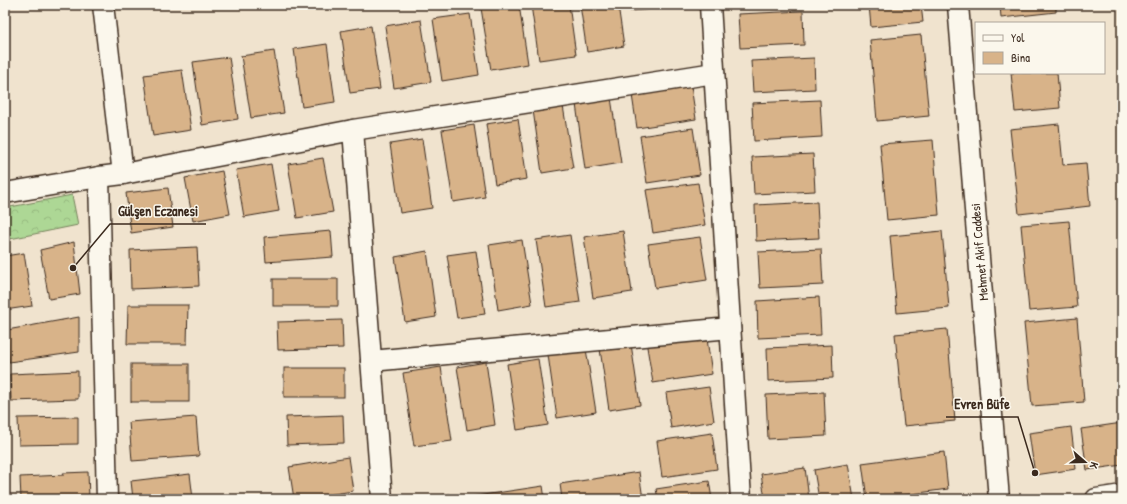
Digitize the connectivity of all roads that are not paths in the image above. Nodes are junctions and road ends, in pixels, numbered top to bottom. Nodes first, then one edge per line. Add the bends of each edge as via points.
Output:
1 (102, 5) edge
2 (710, 5) edge
3 (958, 5) edge
4 (714, 73) junction
5 (352, 130) junction
6 (123, 174) junction
7 (99, 177) junction
8 (5, 193) edge
9 (730, 328) junction
10 (370, 360) junction
11 (1122, 495) edge
12 (108, 499) edge
13 (382, 499) edge
14 (741, 499) edge
15 (999, 499) edge
16 (1096, 499) edge

1 - 6 street
2 - 4 street
3 - 15 street, Mehmet Akif Caddesi
4 - 5 street
4 - 9 street
5 - 6 street
5 - 10 street
6 - 7 street
7 - 8 street
7 - 12 street
9 - 10 street
9 - 14 street
10 - 13 street
11 - 16 street

